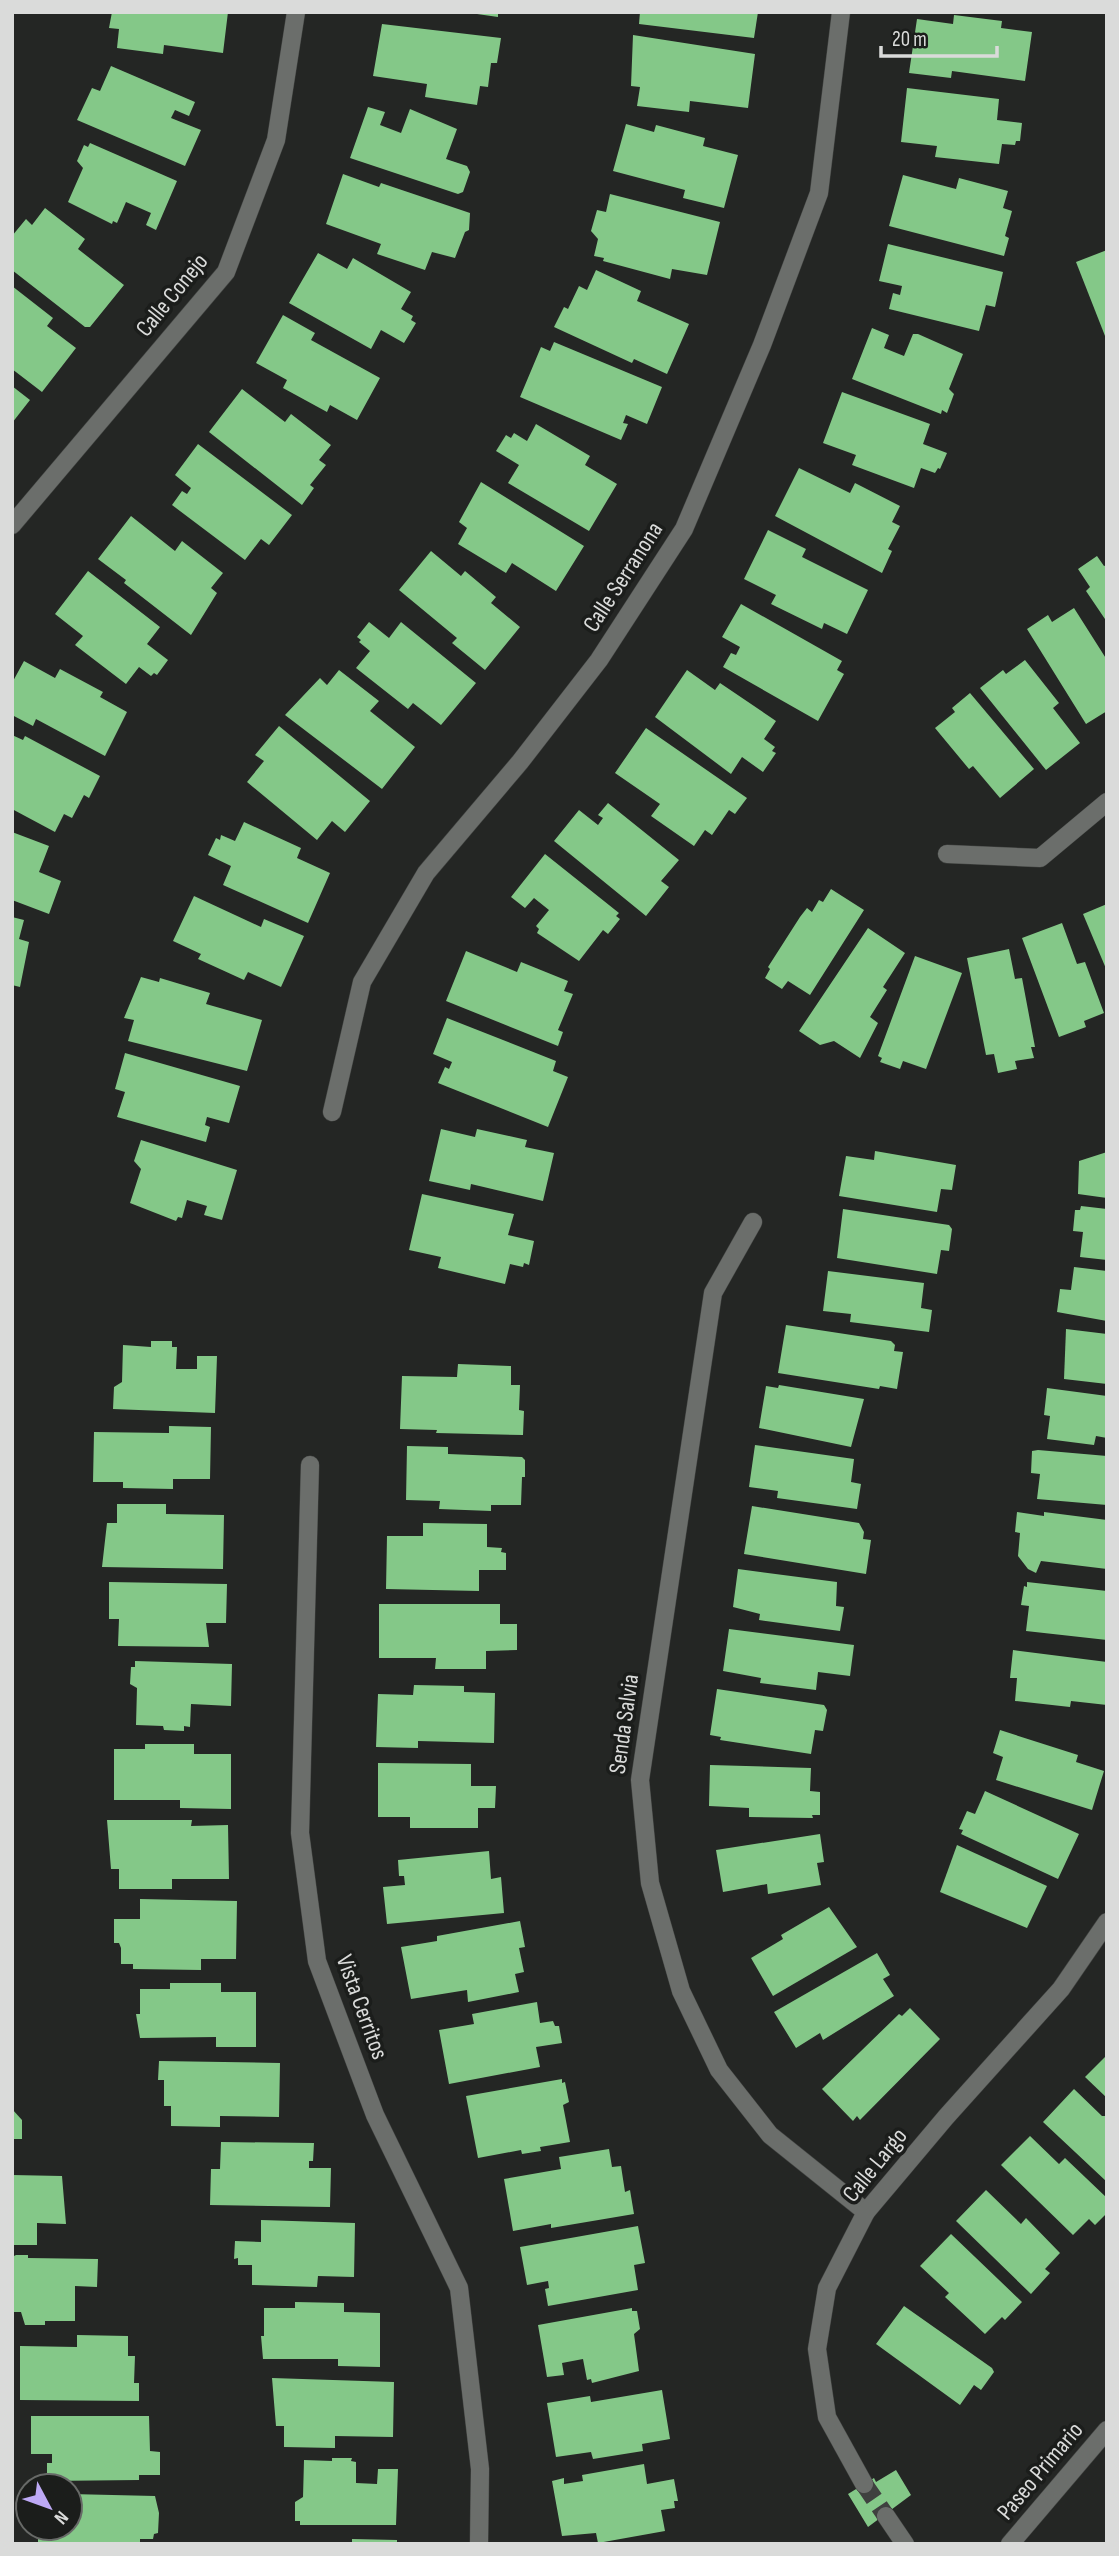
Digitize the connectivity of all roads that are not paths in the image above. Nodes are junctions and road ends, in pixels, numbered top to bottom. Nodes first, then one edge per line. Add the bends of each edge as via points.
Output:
1 (296, 12) edge
2 (841, 12) edge
3 (12, 525) edge
4 (1107, 802) edge
5 (947, 854) dead end
6 (332, 1112) dead end
7 (752, 1222) dead end
8 (310, 1465) dead end
9 (1107, 1922) edge
10 (866, 2212) junction
11 (1107, 2430) edge
12 (863, 2484) tunnel mouth
13 (886, 2516) tunnel mouth
14 (479, 2544) edge
15 (905, 2544) edge
16 (1010, 2544) edge

1 - 3 street, Calle Conejo via 276,139 226,272
2 - 6 street, Calle Serranona via 819,193 762,345 684,529 599,660 426,873 362,982
4 - 5 street via 1040,858
7 - 10 street, Senda Salvia via 713,1293 640,1780 650,1883 681,1991 719,2070 771,2135
8 - 14 street, Vista Cerritos via 300,1833 317,1961 375,2115 459,2288 480,2469
9 - 10 street, Calle Largo via 1061,1989
10 - 12 street, Calle Largo via 827,2288 817,2349 827,2417
11 - 16 street, Paseo Primario
13 - 15 street

